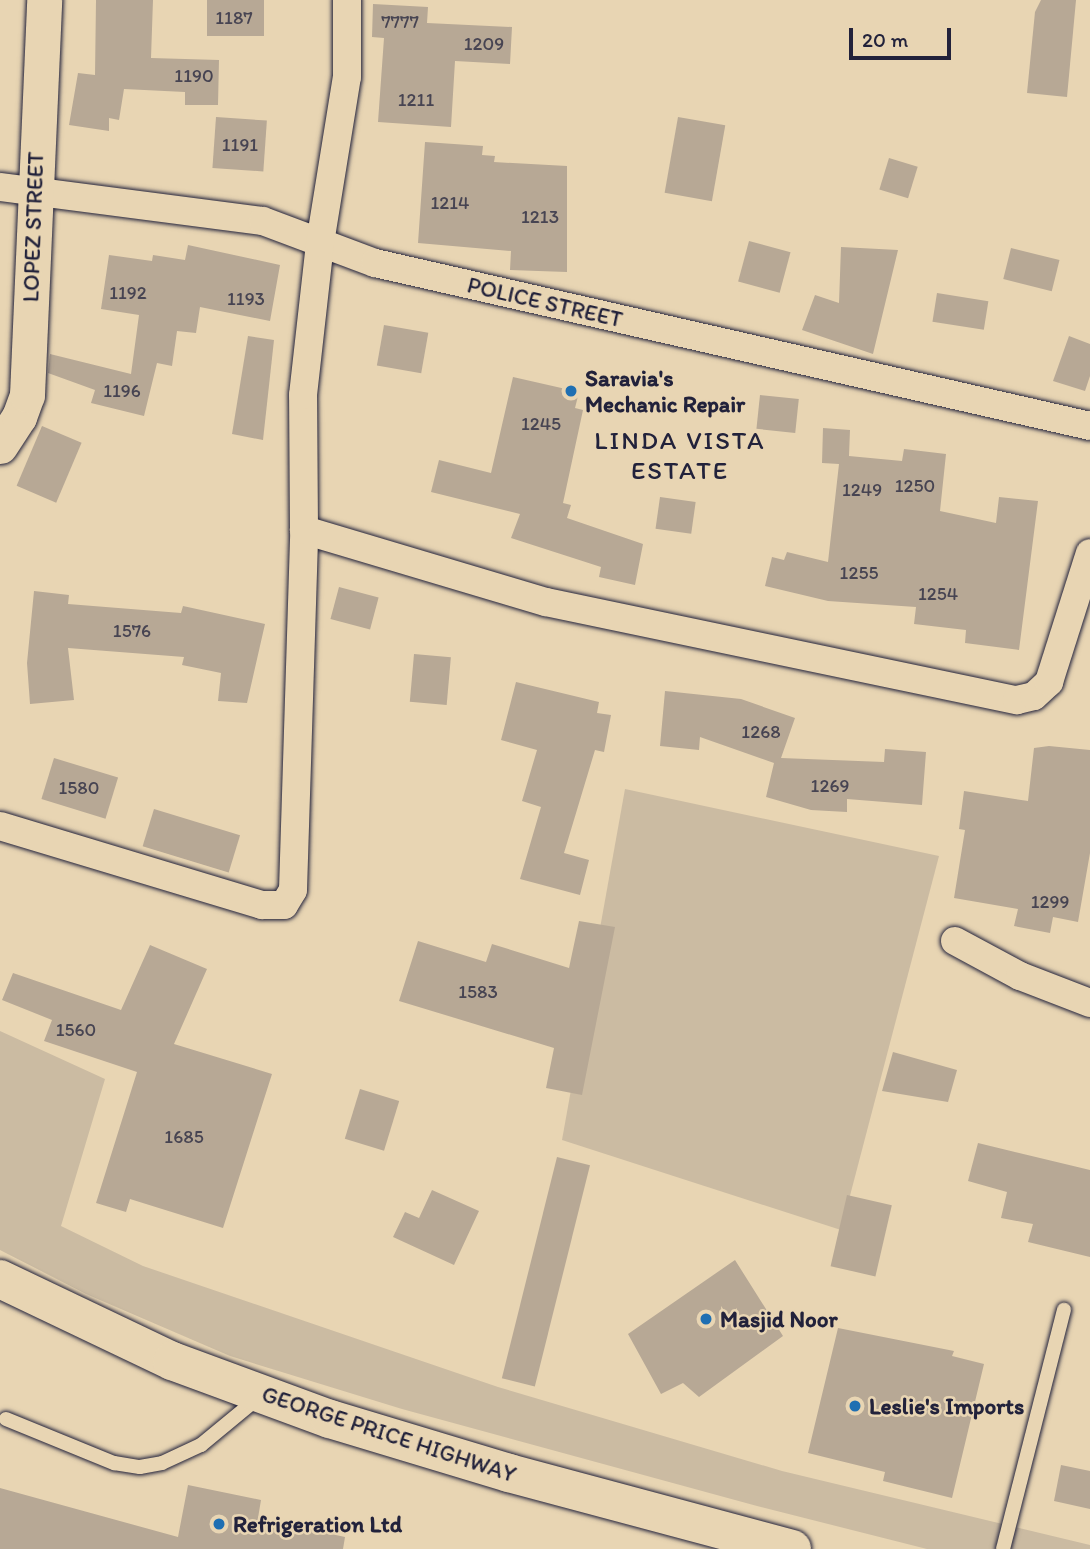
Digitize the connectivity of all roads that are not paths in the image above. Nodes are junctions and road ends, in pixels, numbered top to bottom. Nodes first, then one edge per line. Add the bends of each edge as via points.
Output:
1 (44, 0) edge
2 (347, 0) edge
3 (16, 188) edge
4 (320, 243) junction
5 (1090, 426) edge
6 (0, 446) edge
7 (304, 530) junction
8 (1090, 553) edge
9 (0, 826) edge
10 (955, 941) dead end
11 (1090, 1003) edge
12 (0, 1279) edge
13 (1064, 1310) dead end
14 (262, 1394) junction
15 (6, 1419) dead end
16 (792, 1549) edge
17 (1003, 1549) edge

1 - 3 street, LOPEZ STREET
2 - 4 street via 347,77
3 - 4 street, POLICE STREET via 263,222
3 - 6 street, LOPEZ STREET via 27,395
4 - 5 street, POLICE STREET via 375,263
4 - 7 street via 303,395
7 - 8 street via 546,602 1017,700 1034,696 1049,682
7 - 9 street via 293,890 284,905 262,905
10 - 11 street via 1020,976
12 - 14 main road, GEORGE PRICE HIGHWAY via 172,1361
13 - 17 lane
14 - 15 lane via 201,1445 162,1463 140,1467 114,1463
14 - 16 main road, GEORGE PRICE HIGHWAY via 509,1473

